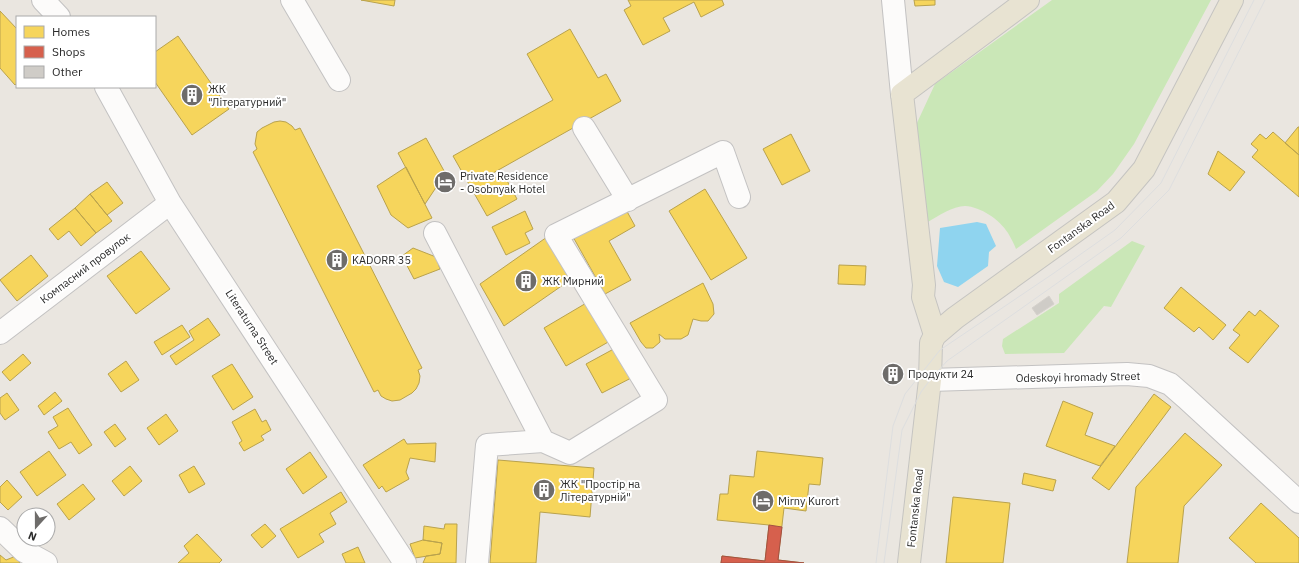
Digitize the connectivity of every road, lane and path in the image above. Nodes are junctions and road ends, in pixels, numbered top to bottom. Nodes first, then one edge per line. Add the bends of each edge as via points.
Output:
1 (43, 0) edge
2 (292, 0) edge
3 (893, 0) edge
4 (1028, 0) edge
5 (1232, 0) edge
6 (58, 16) edge
7 (339, 80) dead end
8 (107, 88) edge
9 (902, 94) junction
10 (584, 128) dead end
11 (739, 197) dead end
12 (628, 200) junction
13 (170, 203) junction
14 (435, 233) dead end
15 (0, 333) edge
16 (935, 335) junction
17 (930, 380) junction
18 (543, 441) junction
19 (1299, 502) edge
20 (0, 528) edge
21 (46, 563) edge
22 (406, 563) edge
23 (478, 563) edge
24 (909, 563) edge

1 - 6 street
2 - 7 street
3 - 9 street
4 - 9 main road
5 - 16 main road, Fontanska Road via 1144,169 1116,202
8 - 13 street, Literaturna Street
9 - 16 main road, Fontanska Road via 924,297
10 - 12 street
11 - 12 street via 723,152
12 - 18 street via 556,235 656,400 570,453
13 - 15 street, Компасний провулок
13 - 22 street, Literaturna Street
14 - 18 street
16 - 17 main road, Fontanska Road via 931,344
17 - 19 street, Odeskoyi hromady Street via 1127,374 1149,376 1170,384
17 - 24 main road, Fontanska Road
18 - 23 street via 488,445
20 - 21 street via 24,551

